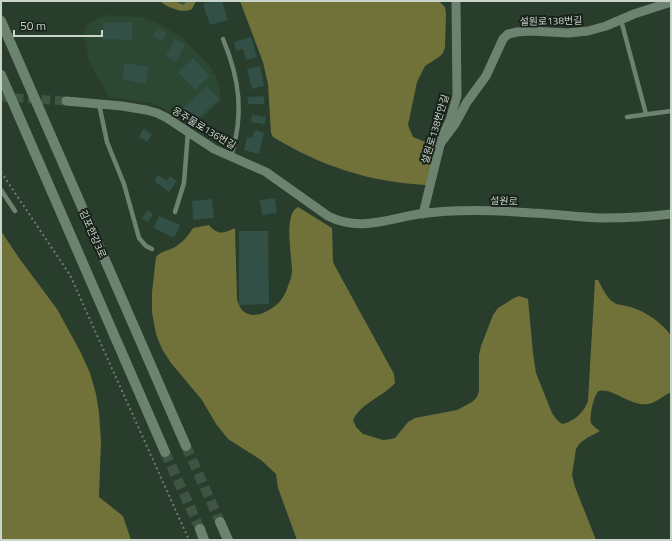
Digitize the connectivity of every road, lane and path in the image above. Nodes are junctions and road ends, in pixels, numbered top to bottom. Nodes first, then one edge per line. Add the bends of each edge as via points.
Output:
1 (456, 1) edge
2 (671, 2) edge
3 (621, 20) junction
4 (1, 21) edge
5 (223, 39) dead end
6 (1, 75) edge
7 (66, 101) tunnel mouth
8 (99, 104) junction
9 (671, 111) edge
10 (646, 114) junction
11 (627, 117) dead end
12 (188, 132) junction
13 (440, 144) junction
14 (231, 157) junction
15 (1, 172) edge
16 (1, 190) edge
17 (15, 211) dead end
18 (175, 212) dead end
19 (423, 214) junction
20 (671, 214) edge
21 (338, 221) joint
22 (152, 249) dead end
23 (186, 446) tunnel mouth
24 (165, 452) tunnel mouth
25 (220, 522) tunnel mouth
26 (200, 529) tunnel mouth
27 (189, 540) edge
28 (204, 540) edge
29 (228, 540) edge

1 - 13 street, 설원로138번안길 via 457,96
2 - 3 street, 설원로138번길
3 - 10 lane
3 - 13 street, 설원로138번길 via 588,31 531,31 508,34 503,39 486,76
4 - 23 street, 김포한강3로
5 - 14 lane via 234,68 239,108 238,131
6 - 24 street
7 - 8 street, 옹주물로136번길
8 - 12 street, 옹주물로136번길 via 146,110 167,118
8 - 22 lane via 107,142 124,184 140,238
9 - 10 lane
10 - 11 lane
12 - 14 street, 옹주물로136번길
12 - 18 lane via 184,183
13 - 19 street, 설원로138번안길
14 - 21 street, 옹주물로136번길 via 266,172 318,210
15 - 27 path via 70,276
16 - 17 lane
19 - 20 street, 설원로 via 498,211 621,218
19 - 21 street, 설원로 via 363,224
25 - 29 street
26 - 28 street

